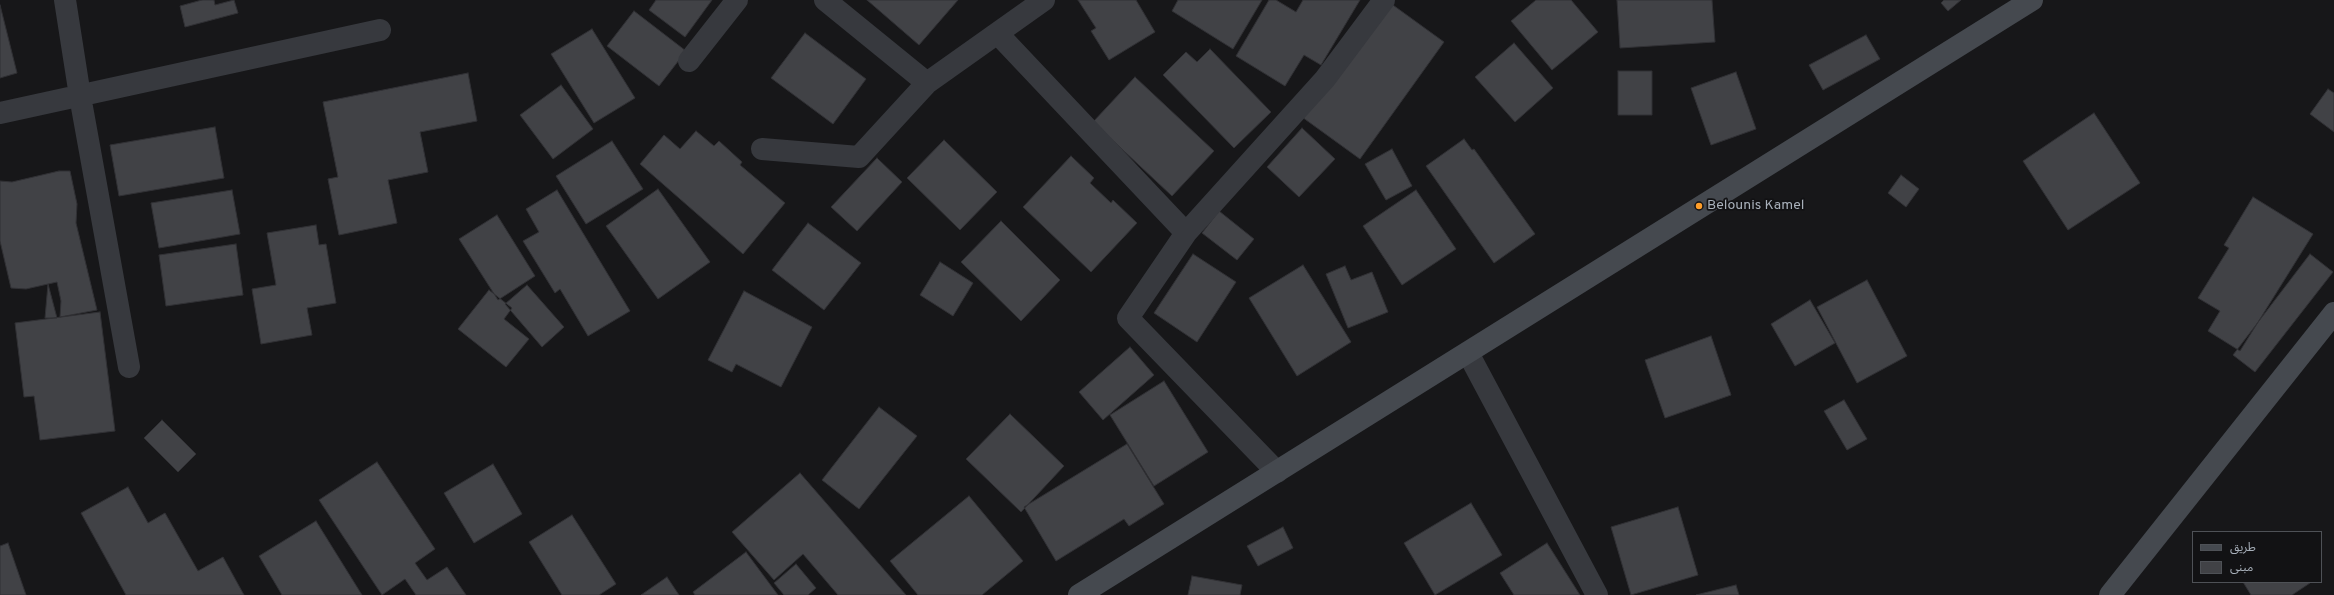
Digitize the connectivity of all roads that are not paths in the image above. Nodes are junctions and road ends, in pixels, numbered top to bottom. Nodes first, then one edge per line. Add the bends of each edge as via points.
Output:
1 (65, 0) edge
2 (737, 0) edge
3 (825, 0) edge
4 (1044, 0) edge
5 (1384, 0) edge
6 (2032, 0) edge
7 (380, 30) dead end
8 (998, 34) junction
9 (689, 61) dead end
10 (927, 83) junction
11 (80, 96) junction
12 (0, 113) edge
13 (762, 149) dead end
14 (1186, 233) junction
15 (2334, 313) edge
16 (1468, 353) junction
17 (129, 367) dead end
18 (1277, 472) junction
19 (1079, 595) edge
20 (1597, 595) edge
21 (2110, 595) edge

1 - 11 street
2 - 9 street
3 - 10 street
4 - 8 street
5 - 14 street via 1325,79
6 - 16 main road
7 - 11 street
8 - 10 street
8 - 14 street
10 - 13 street via 859,157
11 - 12 street
11 - 17 street
14 - 18 street via 1128,318
15 - 21 main road
16 - 18 main road
16 - 20 street
18 - 19 main road

